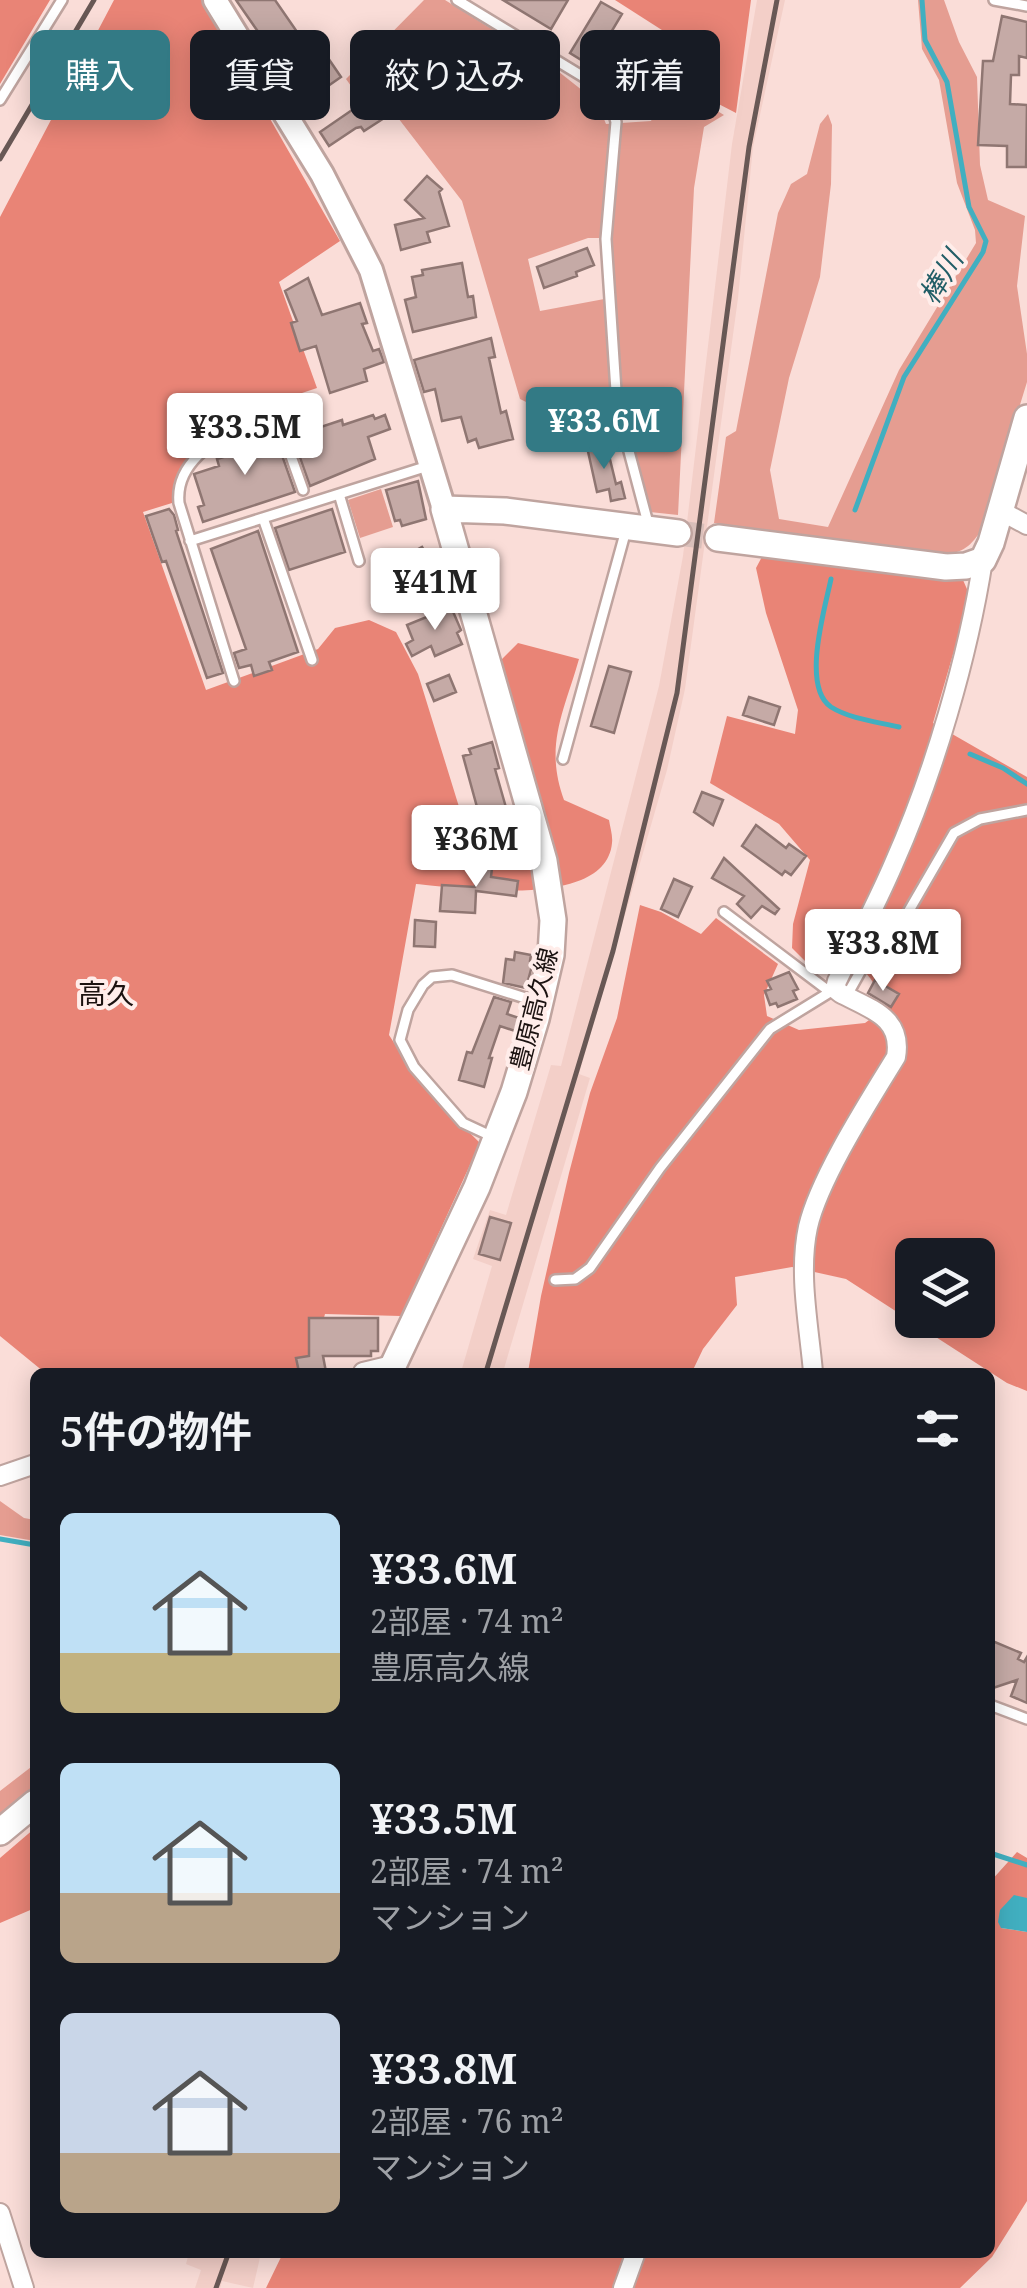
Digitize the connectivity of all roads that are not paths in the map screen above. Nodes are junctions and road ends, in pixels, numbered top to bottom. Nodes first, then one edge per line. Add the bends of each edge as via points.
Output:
1 (62, 0) edge
2 (214, 0) edge
3 (457, 0) edge
4 (994, 0) edge
5 (1027, 6) edge
6 (0, 100) edge
7 (1027, 418) edge
8 (430, 465) junction
9 (303, 490) dead end
10 (338, 494) junction
11 (444, 509) junction
12 (1001, 511) junction
13 (263, 518) junction
14 (1027, 526) edge
15 (638, 527) junction
16 (678, 533) tunnel mouth
17 (718, 538) tunnel mouth
18 (190, 541) junction
19 (983, 560) junction
20 (359, 561) dead end
21 (312, 660) dead end
22 (234, 681) dead end
23 (563, 759) dead end
24 (1027, 810) edge
25 (724, 912) dead end
26 (837, 993) junction
27 (541, 1003) junction
28 (496, 1139) junction
29 (555, 1280) dead end
30 (391, 1368) edge
31 (813, 1368) edge
32 (30, 1466) edge
33 (0, 1476) edge
34 (995, 1707) edge
35 (1027, 1719) edge
36 (30, 1807) edge
37 (0, 1832) edge
38 (0, 2213) edge
39 (634, 2258) edge
40 (24, 2288) edge
41 (623, 2288) edge

1 - 6 lane
2 - 8 street via 322,174 371,270
3 - 15 lane via 608,96 616,122 607,279 617,406
4 - 5 lane
7 - 12 main road
8 - 10 lane
8 - 11 street
9 - 18 lane via 276,414 244,424 183,472 178,488
10 - 13 lane
10 - 20 lane
11 - 15 main road
11 - 27 main road, 豊原高久線 via 550,892 551,954
12 - 14 street
12 - 19 main road
13 - 18 lane
13 - 21 lane
15 - 16 main road
15 - 23 lane
17 - 19 main road via 946,567
18 - 22 lane
19 - 26 street via 932,762
24 - 26 lane via 980,819 954,834 906,914
25 - 26 lane
26 - 29 lane via 770,1029 597,1260 575,1279
26 - 31 street via 882,1016 899,1042 808,1228
27 - 28 main road, 豊原高久線
27 - 28 lane via 440,975 423,984 402,1026 400,1040 414,1067 464,1124
28 - 30 main road, 豊原高久線
32 - 33 street
34 - 35 lane
36 - 37 main road
38 - 40 street
39 - 41 street

